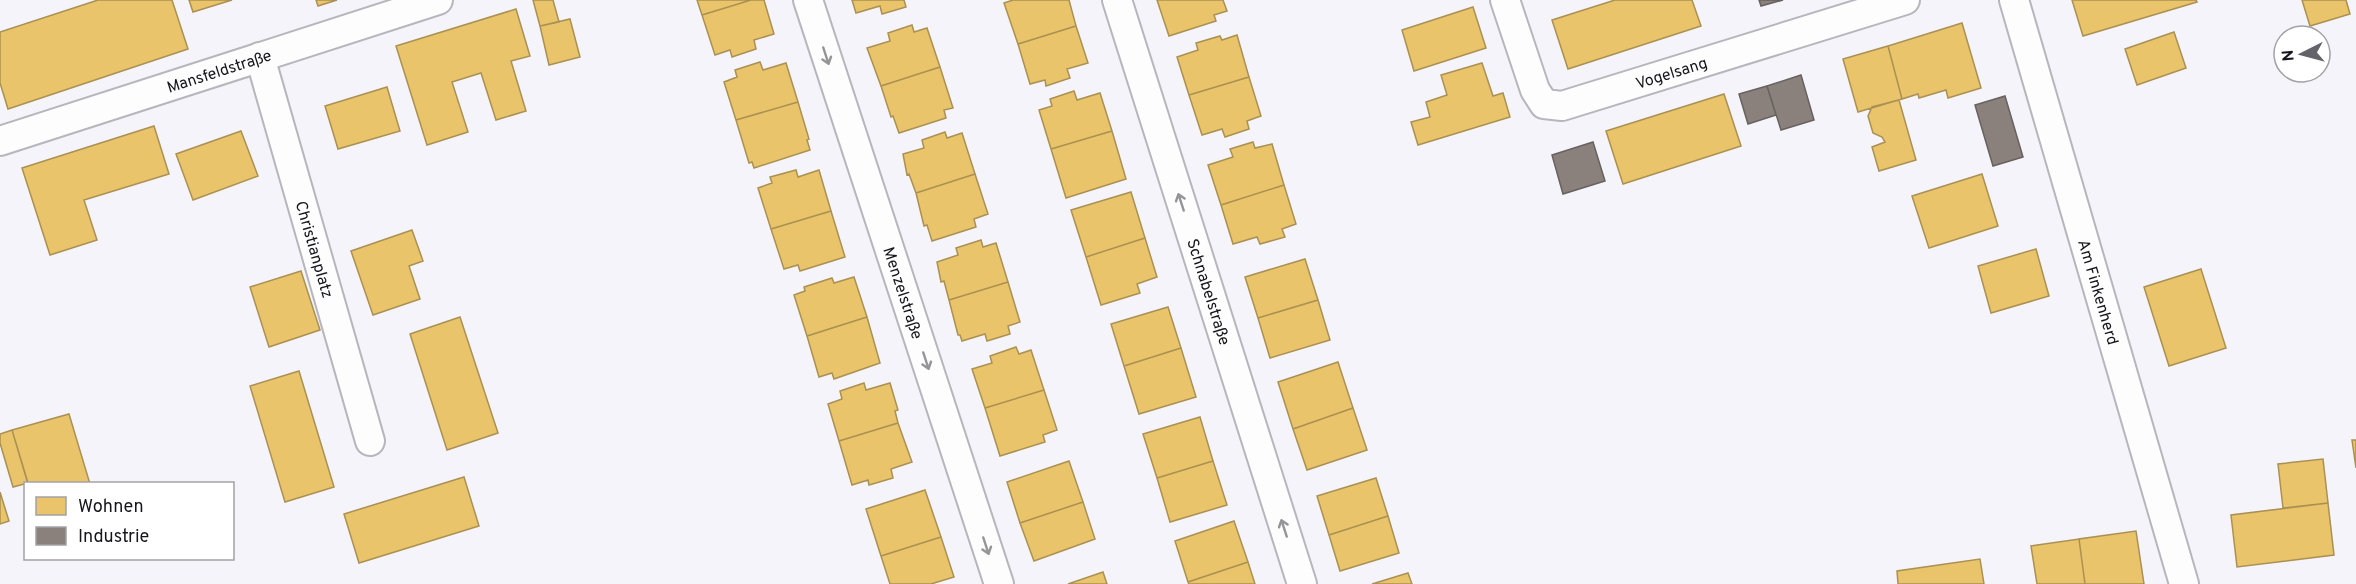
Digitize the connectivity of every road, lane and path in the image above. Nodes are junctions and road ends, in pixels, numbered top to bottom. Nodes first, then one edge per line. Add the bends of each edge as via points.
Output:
1 (438, 0) edge
2 (808, 0) edge
3 (1117, 0) edge
4 (1506, 0) edge
5 (1905, 0) edge
6 (2014, 0) edge
7 (260, 57) junction
8 (0, 141) edge
9 (370, 441) dead end
10 (999, 584) edge
11 (1302, 584) edge
12 (2184, 584) edge

1 - 7 street, Mansfeldstraße
2 -> 10 street, Menzelstraße
11 -> 3 street, Schnabelstraße
4 - 5 street, Vogelsang via 1535,90 1544,104 1562,106
6 - 12 street, Am Finkenherd
7 - 8 street, Mansfeldstraße
7 - 9 street, Christianplatz

